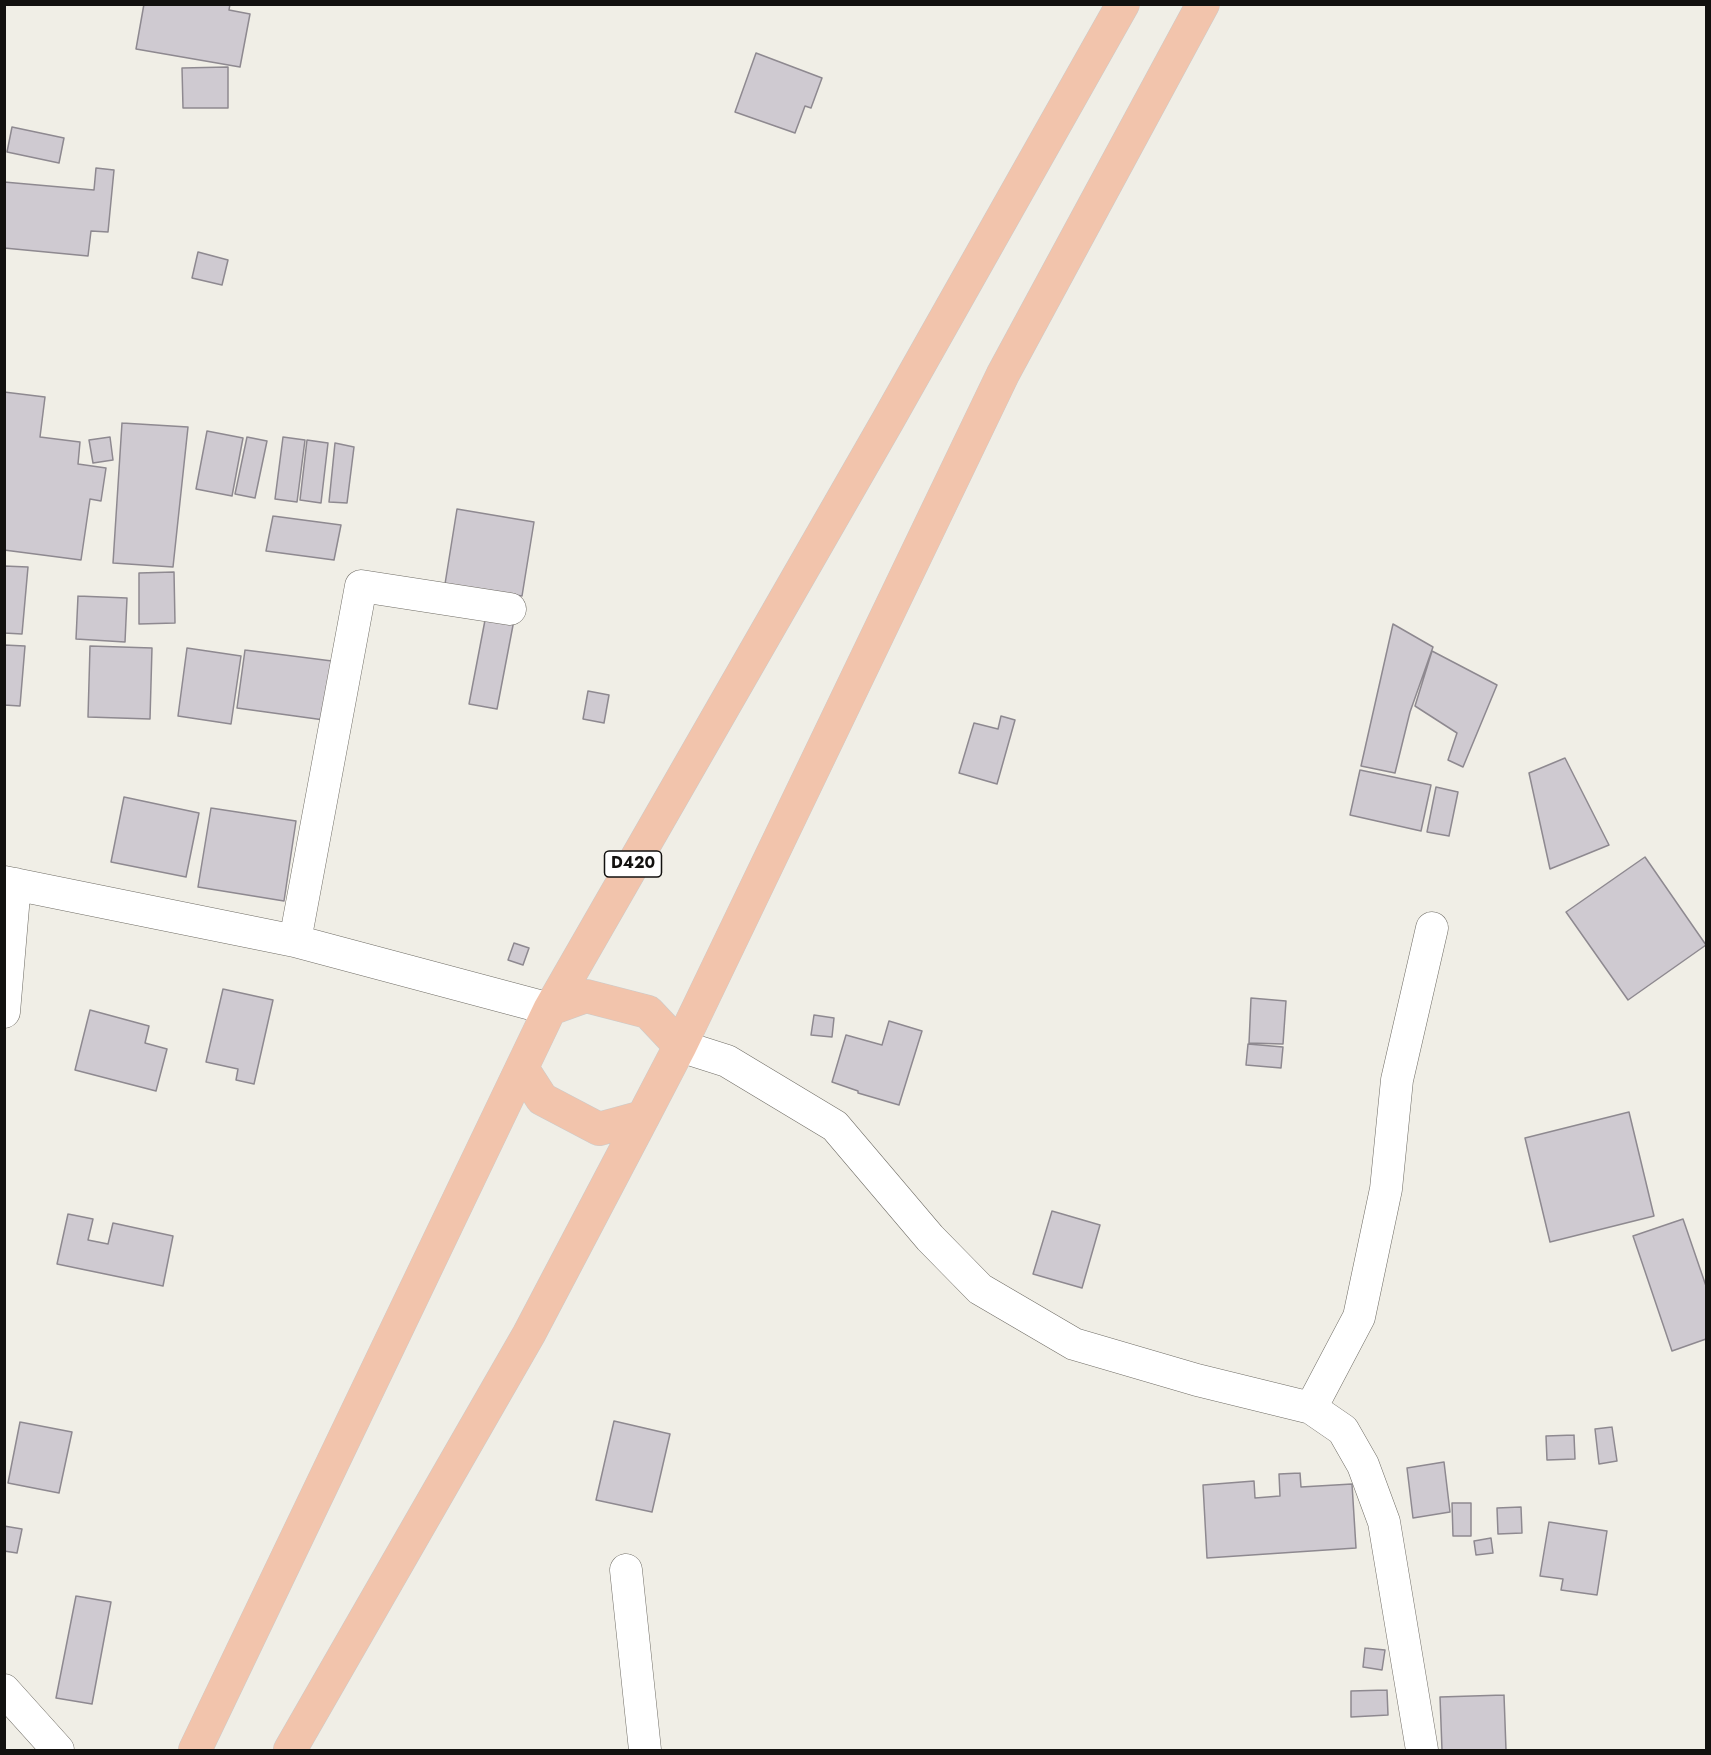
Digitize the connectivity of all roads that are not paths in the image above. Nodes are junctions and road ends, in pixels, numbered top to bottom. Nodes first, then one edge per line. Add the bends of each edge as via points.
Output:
1 (1123, 4) edge
2 (1203, 4) edge
3 (510, 609) dead end
4 (10, 883) edge
5 (1432, 928) dead end
6 (295, 941) junction
7 (550, 1009) junction
8 (4, 1012) edge
9 (680, 1046) junction
10 (522, 1068) junction
11 (643, 1117) junction
12 (1311, 1408) junction
13 (626, 1570) dead end
14 (4, 1690) edge
15 (58, 1750) edge
16 (195, 1750) edge
17 (290, 1750) edge
18 (645, 1750) edge
19 (1422, 1750) edge

1 - 7 main road, D420
2 - 9 main road via 1003,374
3 - 6 street via 361,586
4 - 6 street
4 - 8 street
5 - 12 street via 1397,1080 1386,1190 1359,1317
6 - 7 street
7 - 9 main road via 586,996 648,1012
7 - 10 main road, D420
9 - 11 main road
9 - 12 street via 727,1061 834,1126 930,1238 980,1289 1074,1344
10 - 11 main road via 542,1099 599,1129
10 - 16 main road, D420
11 - 17 main road via 529,1334
12 - 19 street via 1343,1430 1364,1465 1384,1522
13 - 18 street
14 - 15 street

